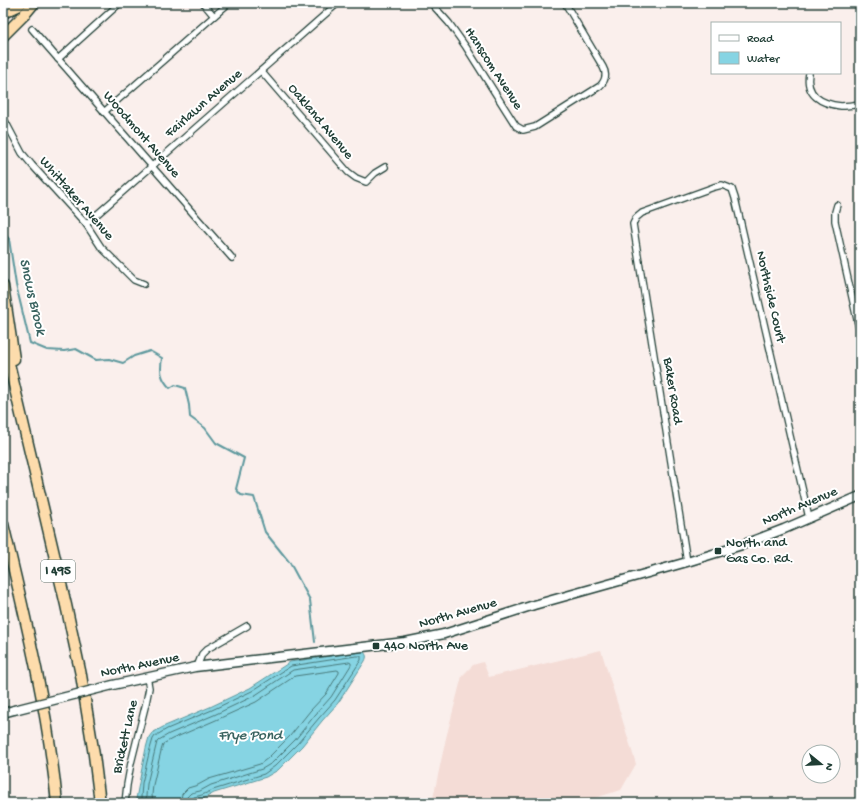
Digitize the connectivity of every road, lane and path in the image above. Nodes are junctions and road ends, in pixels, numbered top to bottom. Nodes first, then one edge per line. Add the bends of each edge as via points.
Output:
1 (22, 3) edge
2 (34, 3) edge
3 (120, 3) edge
4 (203, 3) edge
5 (229, 3) edge
6 (338, 3) edge
7 (431, 3) edge
8 (565, 3) edge
9 (3, 13) edge
10 (214, 16) junction
11 (32, 29) dead end
12 (3, 36) edge
13 (58, 59) junction
14 (261, 71) junction
15 (809, 74) edge
16 (860, 104) edge
17 (104, 112) junction
18 (3, 118) edge
19 (152, 166) junction
20 (385, 167) dead end
21 (837, 205) dead end
22 (86, 224) junction
23 (633, 224) joint
24 (232, 258) dead end
25 (144, 284) dead end
26 (3, 286) edge
27 (860, 333) edge
28 (3, 338) edge
29 (24, 426) junction
30 (860, 496) edge
31 (809, 518) junction
32 (3, 524) edge
33 (687, 562) junction
34 (248, 626) dead end
35 (196, 667) junction
36 (147, 677) junction
37 (3, 713) edge
38 (57, 803) edge
39 (100, 803) edge
40 (125, 803) edge

1 - 9 highway
2 - 12 highway
3 - 13 street
4 - 10 street
5 - 10 street
6 - 14 street, Fairlawn Avenue
7 - 8 street, Hanscom Avenue via 458,35 516,126 525,130 539,125 604,82 604,69
10 - 17 street
11 - 13 street, Woodmont Avenue
13 - 17 street, Woodmont Avenue
14 - 19 street, Fairlawn Avenue
14 - 20 street, Oakland Avenue via 348,172 366,182
15 - 16 street via 810,88 820,101 842,106
17 - 19 street, Woodmont Avenue
18 - 22 street, Whittaker Avenue via 22,153
19 - 22 street, Fairlawn Avenue
19 - 24 street, Woodmont Avenue
21 - 27 street via 835,221
22 - 25 street, Whittaker Avenue via 101,247 134,280
23 - 31 street, Northside Court via 642,213 714,187 722,185 732,189
23 - 33 street, Baker Road
26 - 29 highway
28 - 29 highway, I 495
29 - 39 highway, I 495 via 66,605 94,755
30 - 31 main road, North Avenue
31 - 33 main road, North Avenue via 742,545
32 - 38 highway via 40,690
33 - 35 main road, North Avenue via 528,606 432,637
34 - 35 street via 208,649 202,654
35 - 36 main road, North Avenue
36 - 37 main road, North Avenue, bridge
36 - 40 street, Brickett Lane via 149,688 129,774

